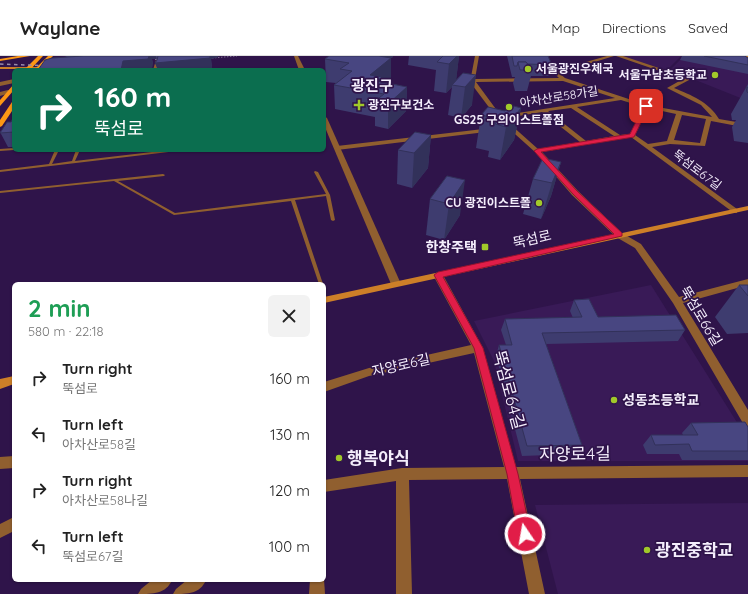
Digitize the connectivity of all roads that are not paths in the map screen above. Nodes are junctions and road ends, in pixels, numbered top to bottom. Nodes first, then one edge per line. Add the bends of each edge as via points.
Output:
1 (28, 56) edge
2 (41, 56) edge
3 (51, 56) edge
4 (296, 56) edge
5 (477, 56) edge
6 (612, 56) edge
7 (618, 56) edge
8 (742, 56) edge
9 (748, 57) edge
10 (0, 61) edge
11 (158, 61) edge
12 (13, 63) junction
13 (53, 66) edge
14 (0, 67) edge
15 (30, 67) edge
16 (40, 67) edge
17 (156, 68) edge
18 (301, 68) edge
19 (563, 79) junction
20 (472, 81) junction
21 (12, 82) edge
22 (0, 84) edge
23 (12, 88) edge
24 (8, 92) junction
25 (0, 94) edge
26 (622, 98) junction
27 (0, 104) edge
28 (12, 106) edge
29 (572, 106) junction
30 (646, 106) junction
31 (542, 110) junction
32 (680, 112) junction
33 (499, 117) junction
34 (709, 118) junction
35 (717, 120) junction
36 (326, 123) edge
37 (0, 125) edge
38 (748, 126) edge
39 (511, 128) junction
40 (632, 135) junction
41 (619, 137) junction
42 (670, 142) junction
43 (585, 143) junction
44 (646, 146) junction
45 (337, 148) junction
46 (12, 149) edge
47 (0, 150) edge
48 (537, 151) junction
49 (56, 152) edge
50 (77, 152) edge
51 (160, 152) edge
52 (73, 162) junction
53 (50, 165) junction
54 (0, 171) edge
55 (316, 172) dead end
56 (163, 175) dead end
57 (114, 180) junction
58 (0, 192) edge
59 (328, 195) junction
60 (293, 200) junction
61 (748, 208) edge
62 (734, 211) junction
63 (333, 220) dead end
64 (620, 235) junction
65 (438, 275) junction
66 (319, 282) edge
67 (748, 282) edge
68 (396, 284) junction
69 (326, 298) edge
70 (677, 301) junction
71 (478, 348) junction
72 (12, 381) edge
73 (0, 384) edge
74 (326, 386) edge
75 (748, 422) edge
76 (12, 462) edge
77 (0, 463) edge
78 (748, 471) edge
79 (402, 474) junction
80 (512, 474) junction
81 (326, 486) edge
82 (12, 525) edge
83 (0, 530) edge
84 (162, 582) edge
85 (196, 582) edge
86 (317, 582) edge
87 (146, 594) edge
88 (181, 594) edge
89 (317, 594) edge
90 (404, 594) edge
91 (537, 594) edge

1 - 10 main road
2 - 15 main road
3 - 16 main road
4 - 18 street
5 - 20 street
6 - 19 street via 556,72
7 - 35 street via 687,79 670,88 714,112
8 - 9 main road
10 - 12 main road
11 - 17 street
12 - 14 main road
12 - 15 main road
13 - 16 main road
14 - 15 main road
15 - 16 main road
19 - 20 street
19 - 26 street
20 - 33 street, 뚝섬로66길
21 - 22 street
23 - 24 main road
24 - 25 street
24 - 27 main road
26 - 29 street, 아차산로58가길
26 - 30 street
28 - 37 main road
29 - 31 street, 아차산로58가길
29 - 41 street
30 - 32 street
30 - 40 street
31 - 33 street, 아차산로58가길
31 - 43 street
32 - 34 street
32 - 42 street
33 - 39 street, 뚝섬로66길
34 - 35 street
34 - 42 street, 뚝섬로67길 via 703,145
35 - 38 street
36 - 45 street
39 - 45 street
39 - 48 street, 뚝섬로66길
40 - 41 street
40 - 44 street, 뚝섬로67길
41 - 43 street
42 - 44 street, 뚝섬로67길
43 - 48 street
44 - 62 street, 뚝섬로67길
45 - 68 street
46 - 47 lane
48 - 64 street, 뚝섬로66길 via 575,193
49 - 53 lane
50 - 52 lane
51 - 52 lane
52 - 53 lane
53 - 54 lane
55 - 59 lane
56 - 57 lane
57 - 58 lane
57 - 60 lane via 174,214
59 - 60 lane
59 - 63 lane
60 - 66 lane
61 - 62 main road, 뚝섬로
62 - 64 main road, 뚝섬로
64 - 65 main road, 뚝섬로
64 - 70 street, 뚝섬로66길 via 638,246
65 - 68 main road, 뚝섬로
65 - 71 street, 뚝섬로64길
67 - 70 street
68 - 69 main road, 뚝섬로
70 - 75 street, 뚝섬로66길
71 - 74 street, 자양로6길 via 369,372
71 - 80 street, 뚝섬로64길
72 - 73 main road
76 - 77 street
78 - 80 street, 자양로4길
79 - 80 street, 자양로4길
79 - 81 street, 자양로4길
79 - 90 street
80 - 91 street, 뚝섬로64길
82 - 83 street
84 - 87 street
85 - 88 street
86 - 89 street

